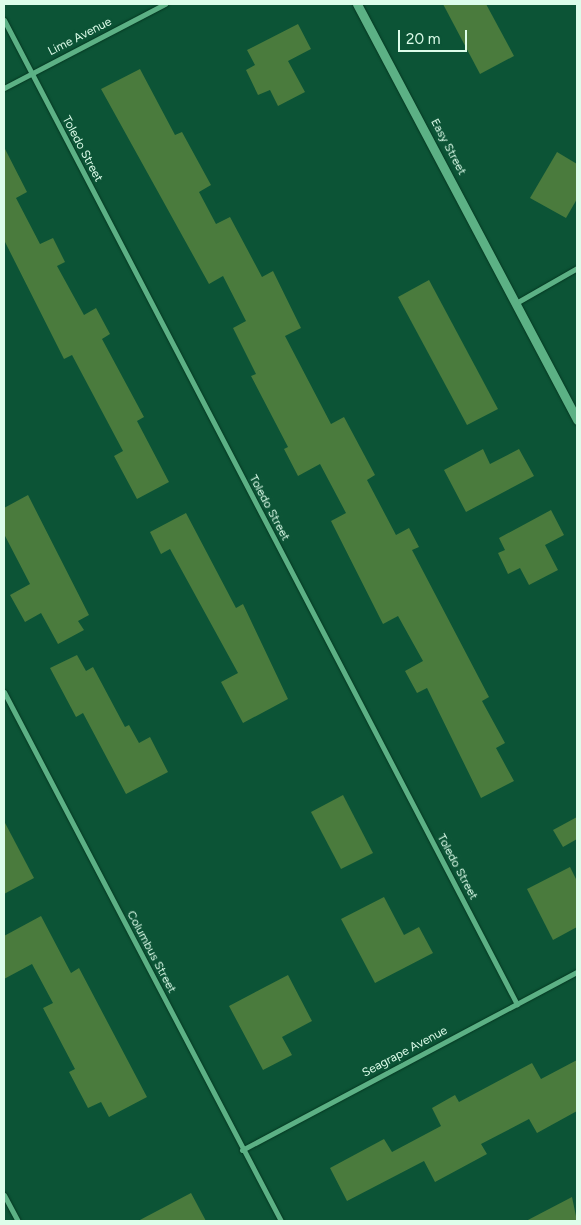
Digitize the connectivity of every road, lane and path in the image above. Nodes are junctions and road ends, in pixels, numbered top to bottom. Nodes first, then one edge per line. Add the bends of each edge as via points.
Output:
1 (165, 4) edge
2 (357, 4) edge
3 (4, 20) edge
4 (31, 73) junction
5 (4, 88) edge
6 (577, 268) edge
7 (516, 302) junction
8 (577, 420) edge
9 (4, 692) edge
10 (577, 972) edge
11 (517, 1004) junction
12 (242, 1150) junction
13 (4, 1194) edge
14 (18, 1221) edge
15 (281, 1221) edge

1 - 4 street, Lime Avenue
2 - 7 street, Easy Street
3 - 4 street, Toledo Street
4 - 5 street, Lime Avenue
4 - 11 street, Toledo Street
6 - 7 street
7 - 8 street, Easy Street
9 - 12 street, Columbus Street
10 - 11 street, Seagrape Avenue
11 - 12 street, Seagrape Avenue
12 - 15 street, Columbus Street
13 - 14 street

